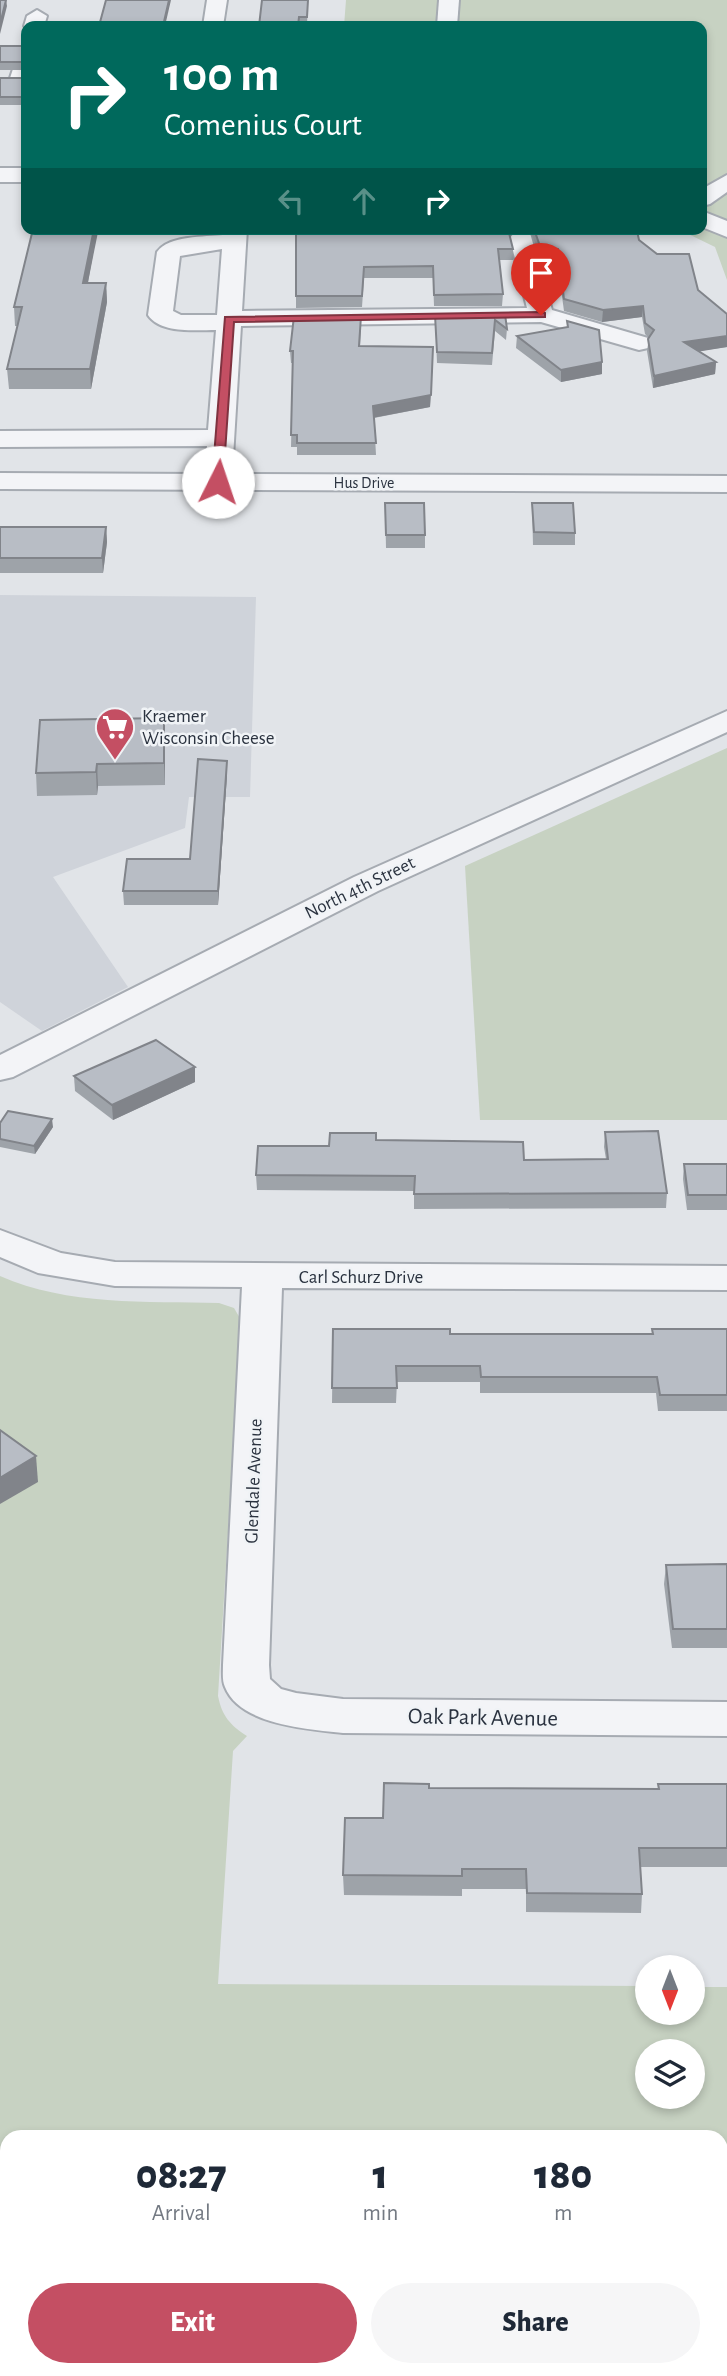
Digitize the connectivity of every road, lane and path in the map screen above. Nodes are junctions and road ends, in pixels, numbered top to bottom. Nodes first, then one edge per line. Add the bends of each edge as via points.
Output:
1 (217, 0) edge
2 (449, 0) edge
3 (214, 21) edge
4 (447, 21) edge
5 (0, 175) edge
6 (21, 175) edge
7 (727, 182) edge
8 (707, 196) edge
9 (707, 201) edge
10 (727, 209) edge
11 (707, 220) edge
12 (727, 230) edge
13 (235, 235) edge
14 (522, 238) dead end
15 (541, 315) junction
16 (229, 321) junction
17 (639, 343) dead end
18 (221, 438) junction
19 (0, 439) edge
20 (0, 481) edge
21 (218, 482) junction
22 (727, 484) edge
23 (727, 720) edge
24 (0, 1069) edge
25 (0, 1242) edge
26 (262, 1277) junction
27 (727, 1278) edge
28 (247, 1685) joint
29 (727, 1719) edge

1 - 3 street
2 - 4 street
5 - 6 street
7 - 8 street
9 - 10 street
11 - 12 street
13 - 16 street
13 - 16 street via 169,252 160,315 178,322
14 - 15 street
15 - 16 street
15 - 17 street
16 - 18 street
18 - 19 street
18 - 21 street
20 - 21 street, Hus Drive
21 - 22 street, Hus Drive
23 - 24 street, North 4th Street via 366,884
25 - 26 street, Carl Schurz Drive via 78,1270
26 - 27 street, Carl Schurz Drive
26 - 28 street, Glendale Avenue
28 - 29 street, Oak Park Avenue via 265,1701 343,1716

